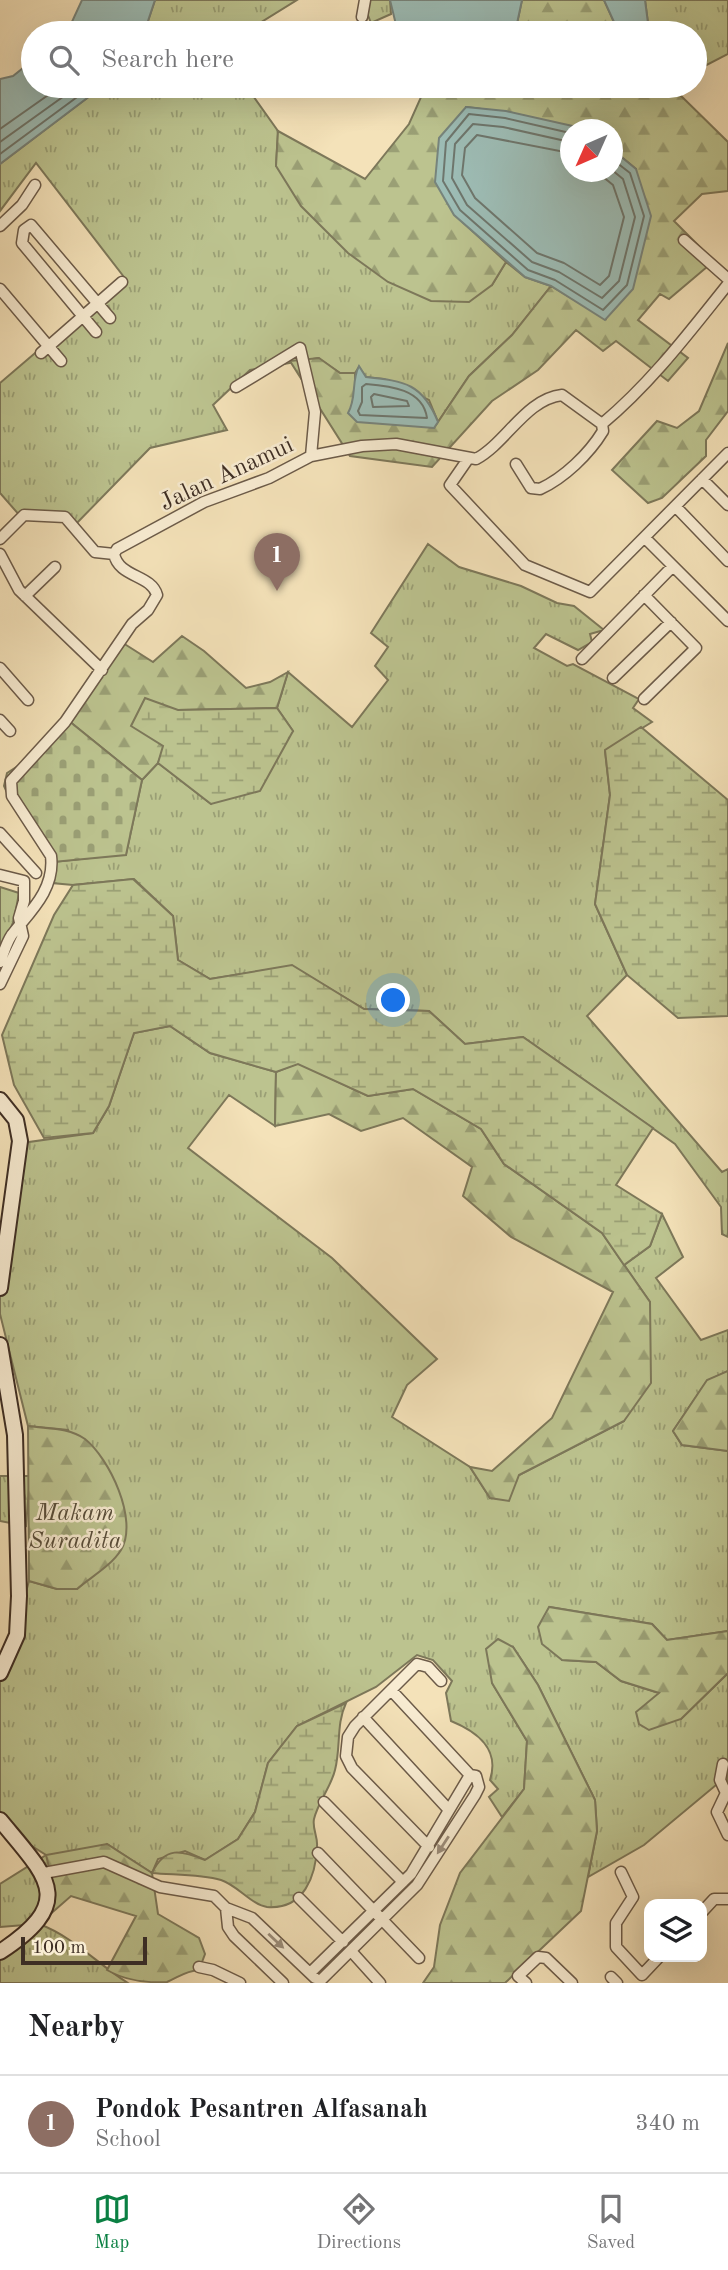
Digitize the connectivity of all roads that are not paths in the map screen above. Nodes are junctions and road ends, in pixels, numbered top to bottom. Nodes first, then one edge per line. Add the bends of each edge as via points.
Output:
1 (365, 0) edge
2 (362, 17) dead end
3 (36, 186) dead end
4 (11, 215) junction
5 (0, 226) edge
6 (24, 230) junction
7 (684, 240) dead end
8 (728, 281) edge
9 (122, 282) dead end
10 (0, 289) edge
11 (98, 303) junction
12 (83, 316) junction
13 (110, 318) dead end
14 (96, 332) dead end
15 (44, 349) junction
16 (61, 361) dead end
17 (236, 387) dead end
18 (602, 424) junction
19 (728, 453) edge
20 (311, 456) junction
21 (468, 459) junction
22 (516, 464) dead end
23 (702, 479) junction
24 (728, 505) edge
25 (676, 507) junction
26 (645, 538) junction
27 (0, 539) edge
28 (0, 554) edge
29 (114, 554) junction
30 (728, 561) edge
31 (673, 566) junction
32 (55, 567) dead end
33 (644, 595) junction
34 (25, 596) junction
35 (671, 621) junction
36 (728, 621) edge
37 (582, 659) dead end
38 (0, 668) edge
39 (102, 670) junction
40 (613, 678) dead end
41 (644, 699) dead end
42 (28, 700) dead end
43 (0, 720) edge
44 (10, 732) dead end
45 (0, 833) edge
46 (36, 873) dead end
47 (0, 875) edge
48 (22, 925) junction
49 (0, 962) edge
50 (0, 984) edge
51 (0, 1100) edge
52 (0, 1288) edge
53 (0, 1345) edge
54 (0, 1674) edge
55 (441, 1681) dead end
56 (390, 1690) junction
57 (363, 1717) junction
58 (723, 1764) dead end
59 (470, 1775) junction
60 (324, 1802) dead end
61 (449, 1810) junction
62 (0, 1820) edge
63 (728, 1835) edge
64 (429, 1847) junction
65 (318, 1853) dead end
66 (621, 1872) dead end
67 (44, 1873) junction
68 (403, 1882) junction
69 (299, 1898) dead end
70 (728, 1899) edge
71 (707, 1907) edge
72 (226, 1908) junction
73 (375, 1911) junction
74 (383, 1920) junction
75 (343, 1942) junction
76 (351, 1951) junction
77 (0, 1952) edge
78 (419, 1958) dead end
79 (654, 1962) edge
80 (199, 1967) dead end
81 (310, 1973) junction
82 (319, 1982) edge
83 (240, 1983) edge
84 (283, 1983) edge
85 (380, 1983) edge
86 (526, 1983) edge
87 (572, 1983) edge

1 - 2 street
3 - 4 street
4 - 5 street
4 - 6 street
6 - 11 street via 31,225
6 - 12 street via 22,243
7 - 8 street
8 - 18 street via 636,396
9 - 11 street
10 - 15 street
11 - 12 street
11 - 13 street
12 - 14 street
12 - 15 street
15 - 16 street
17 - 20 street via 300,348 315,412
18 - 21 street via 568,397 551,396 488,453
18 - 22 street via 597,442 540,489 531,488
19 - 23 street
20 - 21 street, Jalan Anamui via 396,444
20 - 29 street, Jalan Anamui via 269,478 204,502
21 - 26 street via 450,485 524,565 590,592
23 - 24 street
23 - 25 street
25 - 26 street
25 - 30 street
26 - 31 street
27 - 29 street via 24,515 59,516 72,523 95,552
28 - 34 street via 12,582
29 - 39 street via 124,571 151,585 157,594
31 - 33 street
31 - 36 street
32 - 34 street
33 - 35 street
33 - 37 street
34 - 39 street
35 - 40 street
35 - 41 street via 696,648
38 - 42 street
39 - 48 street via 65,722 11,781 12,796 51,856 52,867 45,891
43 - 44 street
45 - 46 street
47 - 48 street via 23,881
48 - 49 street via 13,932
48 - 50 street via 23,936
51 - 52 main road via 16,1120 20,1140
53 - 54 main road via 15,1435 19,1614 14,1646
55 - 56 street via 420,1663
56 - 57 street
56 - 59 street
57 - 61 street
57 - 64 street via 348,1737 348,1761
58 - 63 street via 720,1780 726,1793 717,1812
59 - 61 street
59 -> 74 street via 479,1780 475,1795 422,1879
60 - 68 street
61 - 64 street
62 - 67 main road
64 - 68 street
65 - 73 street
66 - 79 street via 633,1897 616,1923 616,1947 642,1975
67 - 72 street via 104,1862 160,1888 214,1896
67 - 77 main road via 47,1894 39,1920
68 - 73 street
69 - 75 street
70 - 71 street via 714,1899
72 -> 81 street via 252,1918
72 - 84 street via 234,1936
73 - 74 street
73 - 75 street
74 - 76 street
74 - 78 street
75 - 81 street
76 - 82 street
76 - 85 street
80 - 83 street
81 - 82 street
86 - 87 street via 519,1976 538,1957 546,1958

